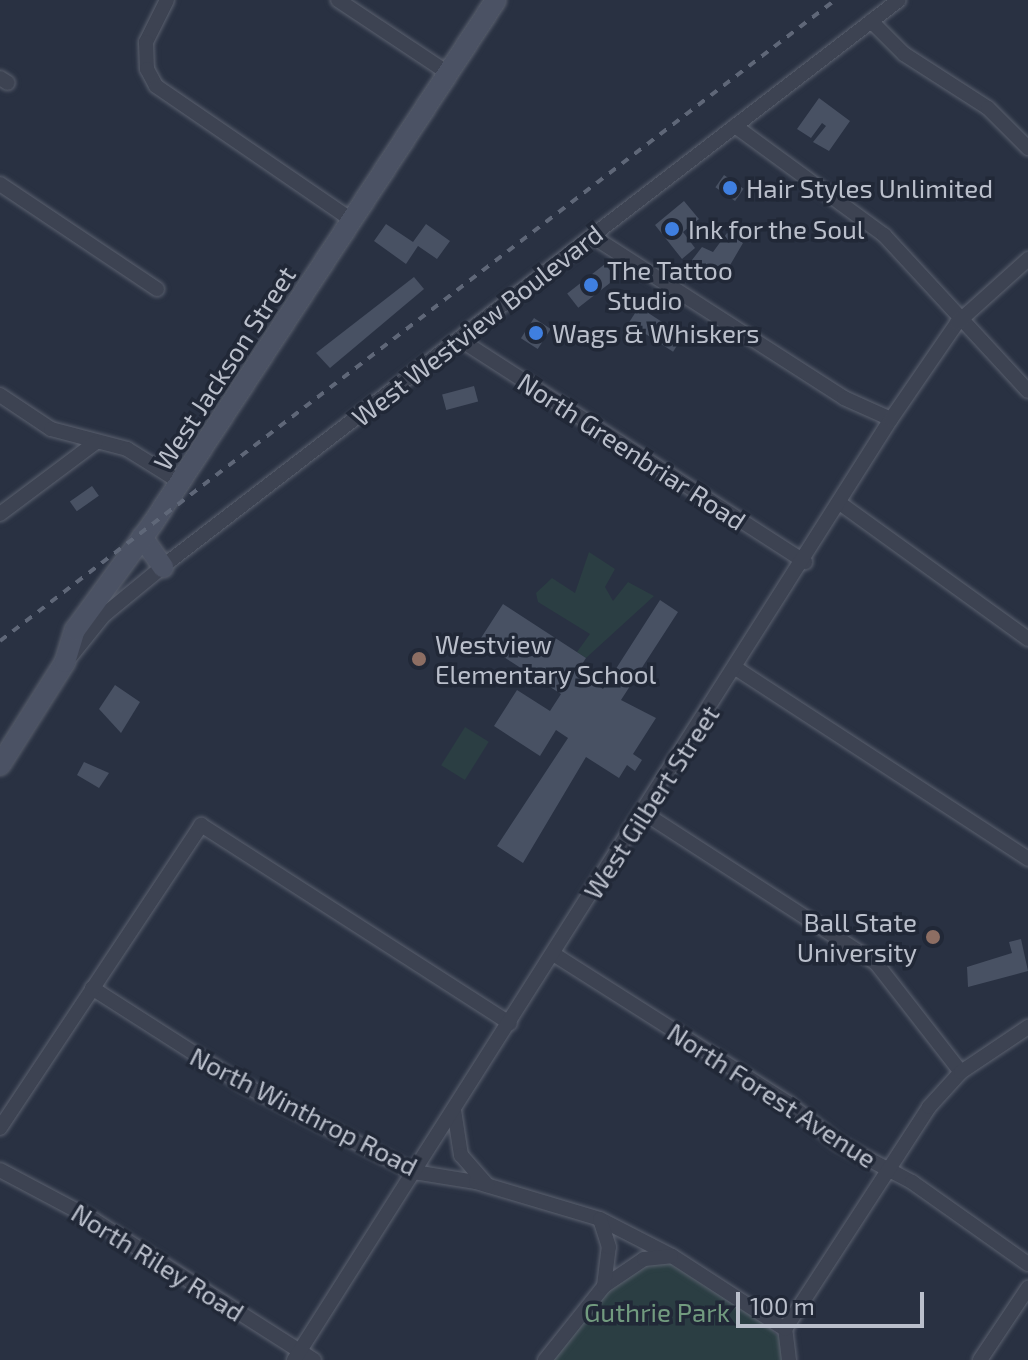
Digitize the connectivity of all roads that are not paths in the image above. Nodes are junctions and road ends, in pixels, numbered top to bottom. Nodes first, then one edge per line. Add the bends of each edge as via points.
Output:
1 (167, 0) edge
2 (338, 0) edge
3 (496, 0) edge
4 (899, 0) edge
5 (871, 21) junction
6 (448, 73) junction
7 (735, 126) junction
8 (1028, 148) edge
9 (0, 184) edge
10 (352, 220) junction
11 (592, 236) junction
12 (1028, 259) edge
13 (157, 289) dead end
14 (962, 318) junction
15 (459, 339) junction
16 (1028, 391) edge
17 (0, 395) edge
18 (891, 419) junction
19 (95, 443) junction
20 (180, 482) junction
21 (841, 504) junction
22 (0, 514) edge
23 (142, 537) junction
24 (805, 562) junction
25 (163, 567) junction
26 (1028, 639) edge
27 (65, 662) junction
28 (737, 669) junction
29 (0, 765) edge
30 (644, 813) junction
31 (1028, 859) edge
32 (555, 955) junction
33 (92, 988) junction
34 (510, 1023) junction
35 (1027, 1029) edge
36 (961, 1072) junction
37 (454, 1110) junction
38 (0, 1128) edge
39 (886, 1169) junction
40 (0, 1170) edge
41 (414, 1172) junction
42 (487, 1185) junction
43 (600, 1219) junction
44 (672, 1256) junction
45 (1028, 1264) edge
46 (604, 1286) junction
47 (1028, 1288) edge
48 (785, 1329) junction
49 (296, 1356) edge
50 (314, 1360) edge
51 (545, 1360) edge
52 (789, 1360) edge
53 (980, 1360) edge

1 - 10 street via 148,33 145,60 161,92
2 - 6 street
3 - 6 main road, West Jackson Street
4 - 5 street, West Westview Boulevard
5 - 7 street, West Westview Boulevard
5 - 8 street via 904,54 988,108
6 - 10 main road, West Jackson Street
7 - 11 street, West Westview Boulevard
7 - 14 street via 777,162 856,210
9 - 13 street
10 - 20 main road, West Jackson Street
11 - 15 street, West Westview Boulevard
11 - 18 street via 844,398
12 - 14 street, West Gilbert Street
14 - 16 street
14 - 18 street, West Gilbert Street
15 - 24 street, North Greenbriar Road
15 - 25 street, West Westview Boulevard
17 - 19 street via 27,417
18 - 21 street, West Gilbert Street
19 - 20 street via 137,453
19 - 22 street
20 - 23 main road, West Jackson Street
21 - 24 street, West Gilbert Street
21 - 26 street
23 - 25 main road
23 - 27 main road, West Jackson Street via 75,630
24 - 28 street, West Gilbert Street
25 - 27 street, West Westview Boulevard via 104,615
27 - 29 main road, West Jackson Street
28 - 30 street, West Gilbert Street
28 - 31 street
30 - 32 street, West Gilbert Street
30 - 36 street via 876,963
32 - 34 street, West Gilbert Street
32 - 39 street, North Forest Avenue
33 - 34 street via 201,825
33 - 38 street
33 - 41 street, North Winthrop Road via 242,1084
34 - 37 street, West Gilbert Street
35 - 36 street
36 - 39 street
37 - 41 street, West Gilbert Street
37 - 42 street via 461,1155
39 - 45 street, North Forest Avenue
39 - 48 street
40 - 49 street, North Riley Road via 94,1220
41 - 42 street, North Winthrop Road
41 - 49 street, West Gilbert Street
42 - 43 street, North Winthrop Road
43 - 44 street, North Winthrop Road
43 - 46 street via 609,1247
44 - 46 street via 644,1259
44 - 48 street, North Winthrop Road
46 - 51 street
47 - 53 street
48 - 52 street
49 - 50 street, North Riley Road

